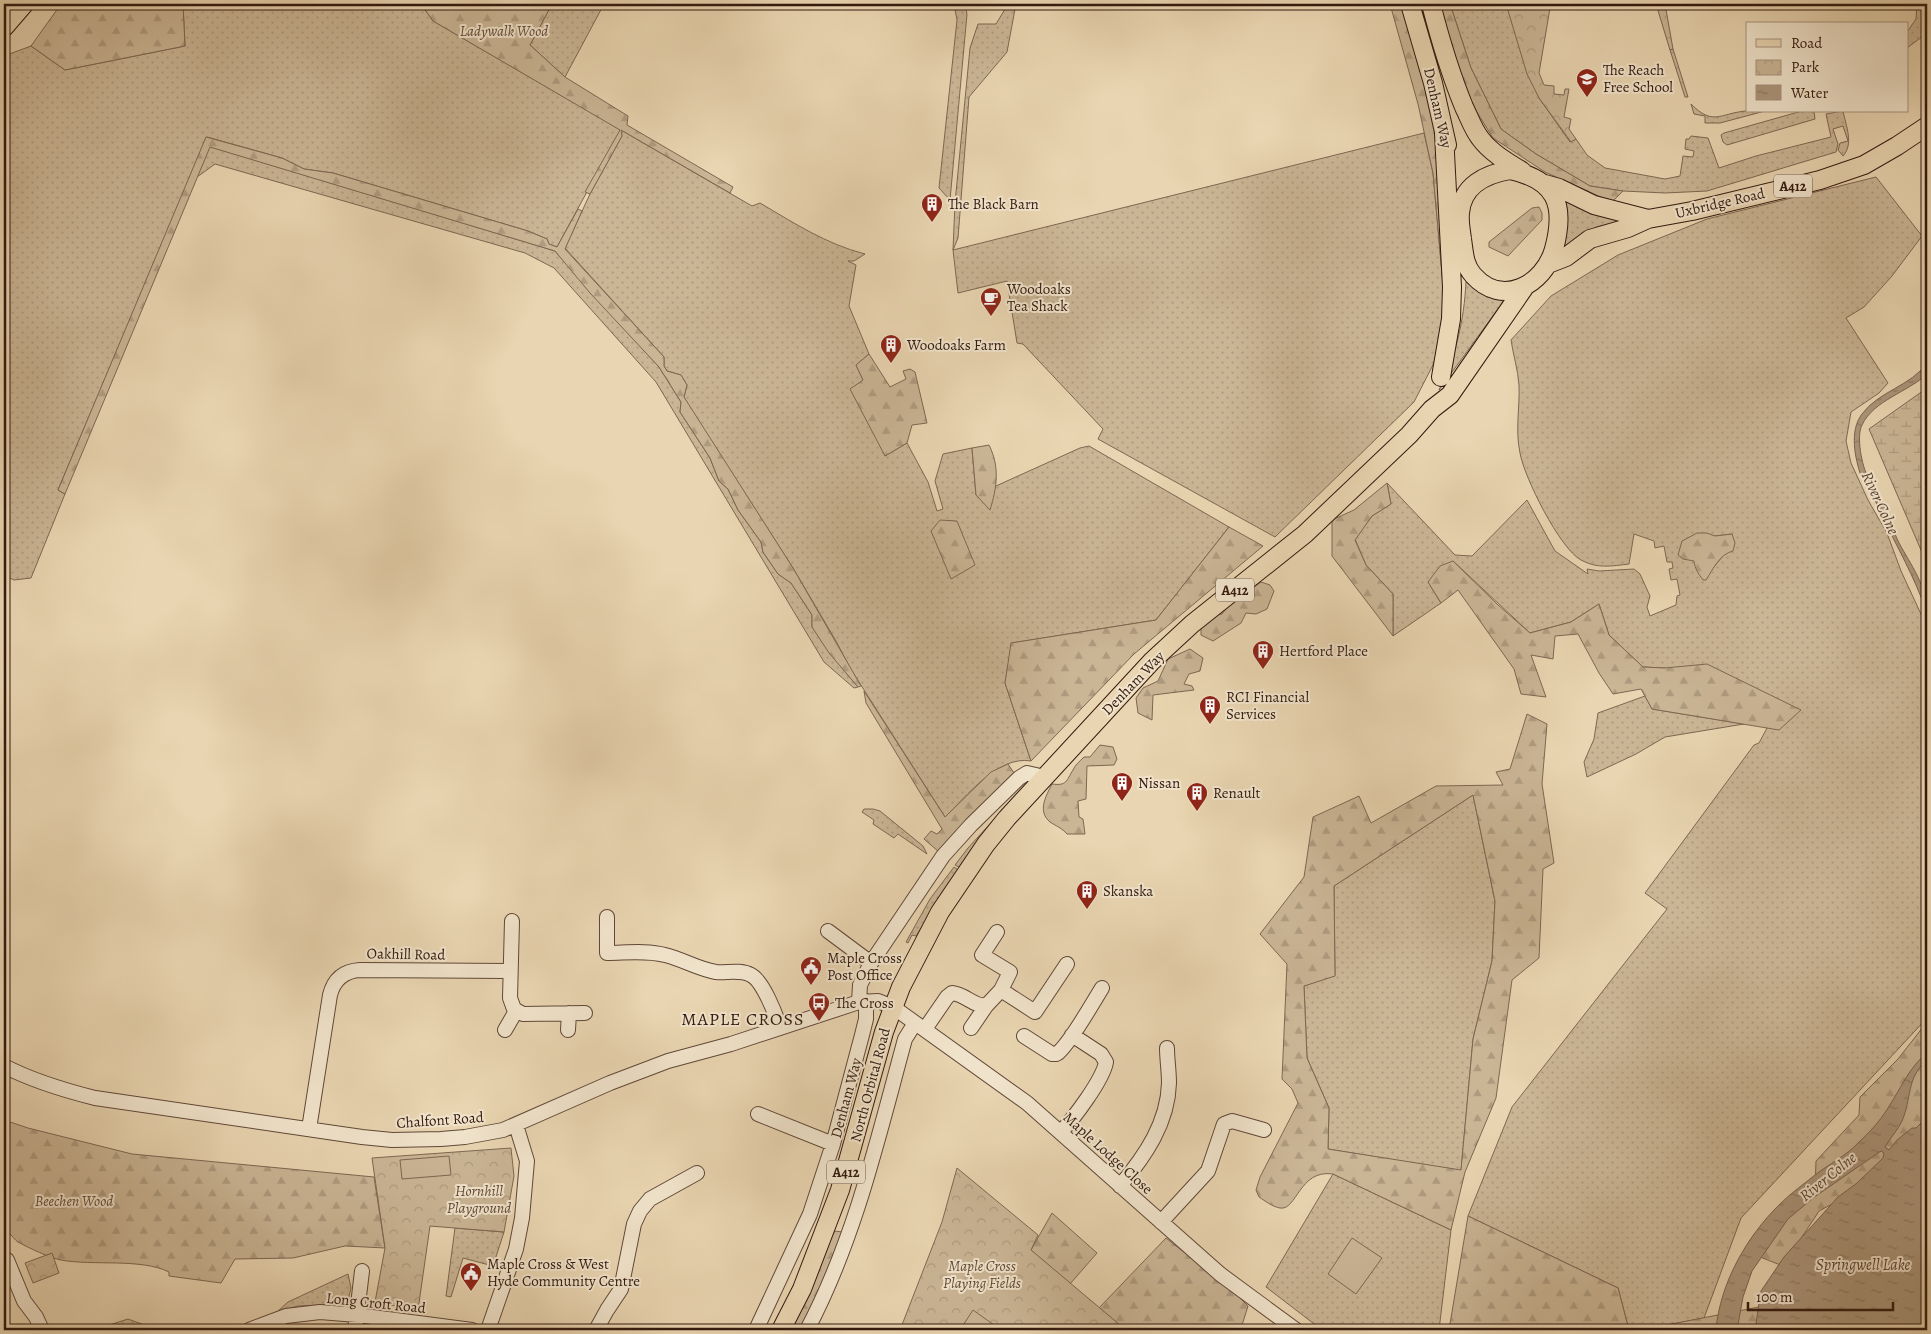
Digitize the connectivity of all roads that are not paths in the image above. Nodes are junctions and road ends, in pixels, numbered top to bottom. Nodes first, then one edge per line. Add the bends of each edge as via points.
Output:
1 (23, 4) edge
2 (1410, 4) edge
3 (1430, 4) edge
4 (4, 26) edge
5 (1927, 126) edge
6 (1444, 134) junction
7 (1527, 174) junction
8 (1545, 184) junction
9 (1459, 214) junction
10 (1648, 219) junction
11 (1465, 259) junction
12 (1548, 264) junction
13 (1524, 288) junction
14 (1440, 378) junction
15 (1432, 409) junction
16 (1045, 777) junction
17 (607, 916) dead end
18 (512, 921) dead end
19 (828, 931) dead end
20 (997, 932) dead end
21 (871, 963) junction
22 (1067, 964) dead end
23 (510, 971) junction
24 (1102, 988) dead end
25 (1000, 990) junction
26 (863, 1001) junction
27 (986, 1006) junction
28 (893, 1007) junction
29 (516, 1011) junction
30 (569, 1013) junction
31 (585, 1013) dead end
32 (920, 1026) junction
33 (780, 1028) junction
34 (971, 1028) dead end
35 (505, 1030) dead end
36 (568, 1030) dead end
37 (1072, 1035) junction
38 (1024, 1036) dead end
39 (1167, 1048) dead end
40 (4, 1066) edge
41 (758, 1114) dead end
42 (516, 1125) junction
43 (309, 1129) junction
44 (1264, 1130) dead end
45 (1061, 1132) junction
46 (834, 1144) junction
47 (697, 1173) dead end
48 (1120, 1186) junction
49 (1161, 1222) junction
50 (7, 1260) dead end
51 (362, 1271) dead end
52 (357, 1315) junction
53 (42, 1330) edge
54 (250, 1330) edge
55 (356, 1330) edge
56 (472, 1330) edge
57 (488, 1330) edge
58 (596, 1330) edge
59 (756, 1330) edge
60 (781, 1330) edge
61 (807, 1330) edge
62 (1296, 1330) edge

1 - 4 highway
2 - 6 main road, Denham Way / A412
3 - 7 main road, Denham Way via 1460,96 1480,139
5 - 10 main road, Uxbridge Road / A412 via 1864,165 1820,180
6 - 9 main road, Denham Way / A412
6 - 14 main road, A412 via 1452,287 1451,319
7 - 8 main road
7 - 9 main road via 1510,170 1479,180 1466,193
8 - 10 main road, Uxbridge Road / A412 via 1594,205
8 - 12 main road via 1554,197 1559,217 1558,234
9 - 11 main road
10 - 12 main road, Uxbridge Road / A412 via 1590,239
11 - 13 main road via 1472,274 1490,286 1505,290
11 - 14 main road, Denham Way / A412 via 1455,334
12 - 13 main road
13 - 15 main road, Denham Way / A412 via 1450,395
14 - 15 main road, Denham Way / A412
15 - 16 main road, Denham Way / A412 via 1305,534 1192,624 1152,661
16 - 21 street, Denham Way via 1027,773 1019,778 971,825 943,856
16 - 28 main road, Denham Way / A412 via 1007,818 965,873 940,912
17 - 33 street via 606,953 656,953 718,972 750,974 768,997
18 - 23 street
19 - 21 street
20 - 25 street via 982,955 1010,972
21 - 26 street, Denham Way via 860,985 858,996
22 - 25 street via 1035,1012
23 - 29 street via 510,998
23 - 43 street, Oakhill Road via 360,970 338,978 330,995
24 - 37 street
25 - 27 street
26 - 28 street, Chalfont Road via 878,1001
26 - 33 street, Chalfont Road
26 - 46 street, Denham Way via 866,1019
27 - 32 street via 977,1005 952,992
27 - 34 street
28 - 32 street, Maple Lodge Close
28 - 60 main road, North Orbital Road / A412 via 840,1190 802,1288
29 - 30 street via 523,1014
29 - 35 street
30 - 31 street
30 - 36 street
32 - 45 street, Maple Lodge Close via 1027,1103
32 - 61 street via 905,1039 852,1227
33 - 42 street, Chalfont Road via 661,1064
37 - 38 street via 1060,1052 1052,1054
37 - 45 street via 1101,1054 1106,1062 1096,1084
39 - 48 street via 1168,1091 1161,1125 1151,1145
40 - 43 street, Chalfont Road via 55,1088 95,1098
41 - 46 street
42 - 43 street, Chalfont Road via 441,1139 377,1139
42 - 57 street via 527,1161 522,1218 516,1249
44 - 49 street via 1232,1121 1224,1124 1208,1171
45 - 48 street, Maple Lodge Close
46 - 59 street, Denham Way via 803,1228
47 - 58 street via 650,1199 640,1211 634,1224 621,1289
48 - 49 street, Maple Lodge Close
49 - 62 street, Maple Lodge Close via 1220,1274
50 - 53 street via 24,1301
51 - 52 street
52 - 54 street, Long Croft Road via 296,1314
52 - 55 street
52 - 56 street, Long Croft Road

